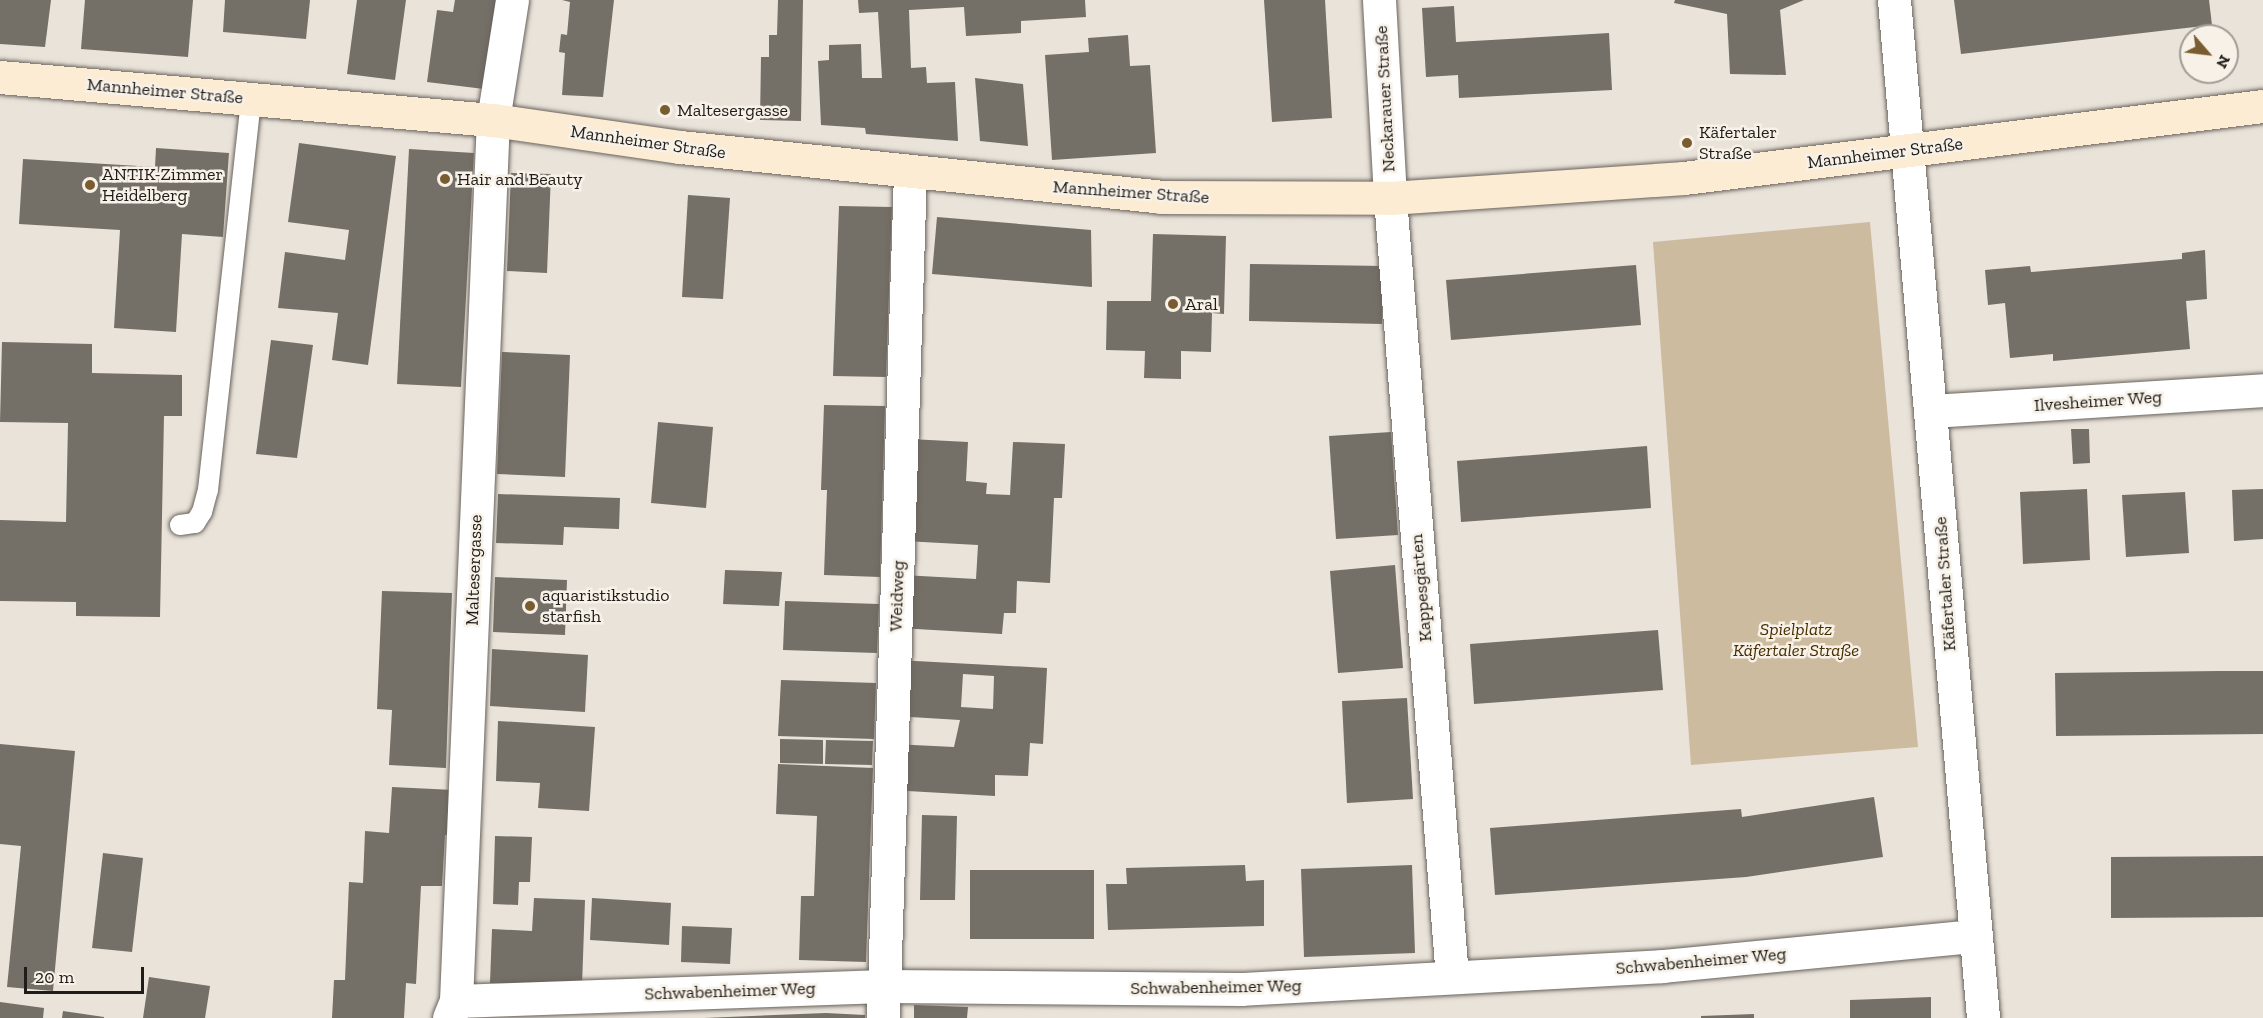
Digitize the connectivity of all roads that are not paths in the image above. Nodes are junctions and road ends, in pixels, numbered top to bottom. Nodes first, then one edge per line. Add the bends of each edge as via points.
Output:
1 (512, 0) edge
2 (1379, 0) edge
3 (1894, 0) edge
4 (0, 77) edge
5 (251, 99) junction
6 (2263, 106) edge
7 (493, 120) junction
8 (1908, 150) junction
9 (910, 173) junction
10 (1390, 198) junction
11 (2263, 390) edge
12 (1932, 411) junction
13 (180, 525) dead end
14 (1974, 936) junction
15 (1452, 977) junction
16 (884, 986) junction
17 (1241, 1004) edge
18 (452, 1009) edge
19 (884, 1018) edge
20 (1983, 1018) edge

1 - 7 street, Maltesergasse
2 - 10 street, Neckarauer Straße
3 - 8 street, Käfertaler Straße
4 - 5 street, Mannheimer Straße
5 - 7 street, Mannheimer Straße
5 - 13 lane via 208,490 195,523
6 - 8 street, Mannheimer Straße
7 - 9 street, Mannheimer Straße via 680,147
7 - 18 street, Maltesergasse
8 - 10 street, Mannheimer Straße via 1684,178
8 - 12 street, Käfertaler Straße
9 - 10 street, Mannheimer Straße via 1161,197
9 - 16 street, Weidweg
10 - 15 street, Kappesgärten
11 - 12 street, Ilvesheimer Weg
12 - 14 street, Käfertaler Straße
14 - 15 street, Schwabenheimer Weg via 1662,966
14 - 20 street, Käfertaler Straße
15 - 17 street, Schwabenheimer Weg
16 - 17 street, Schwabenheimer Weg
16 - 18 street, Schwabenheimer Weg
16 - 19 street, Weidweg

